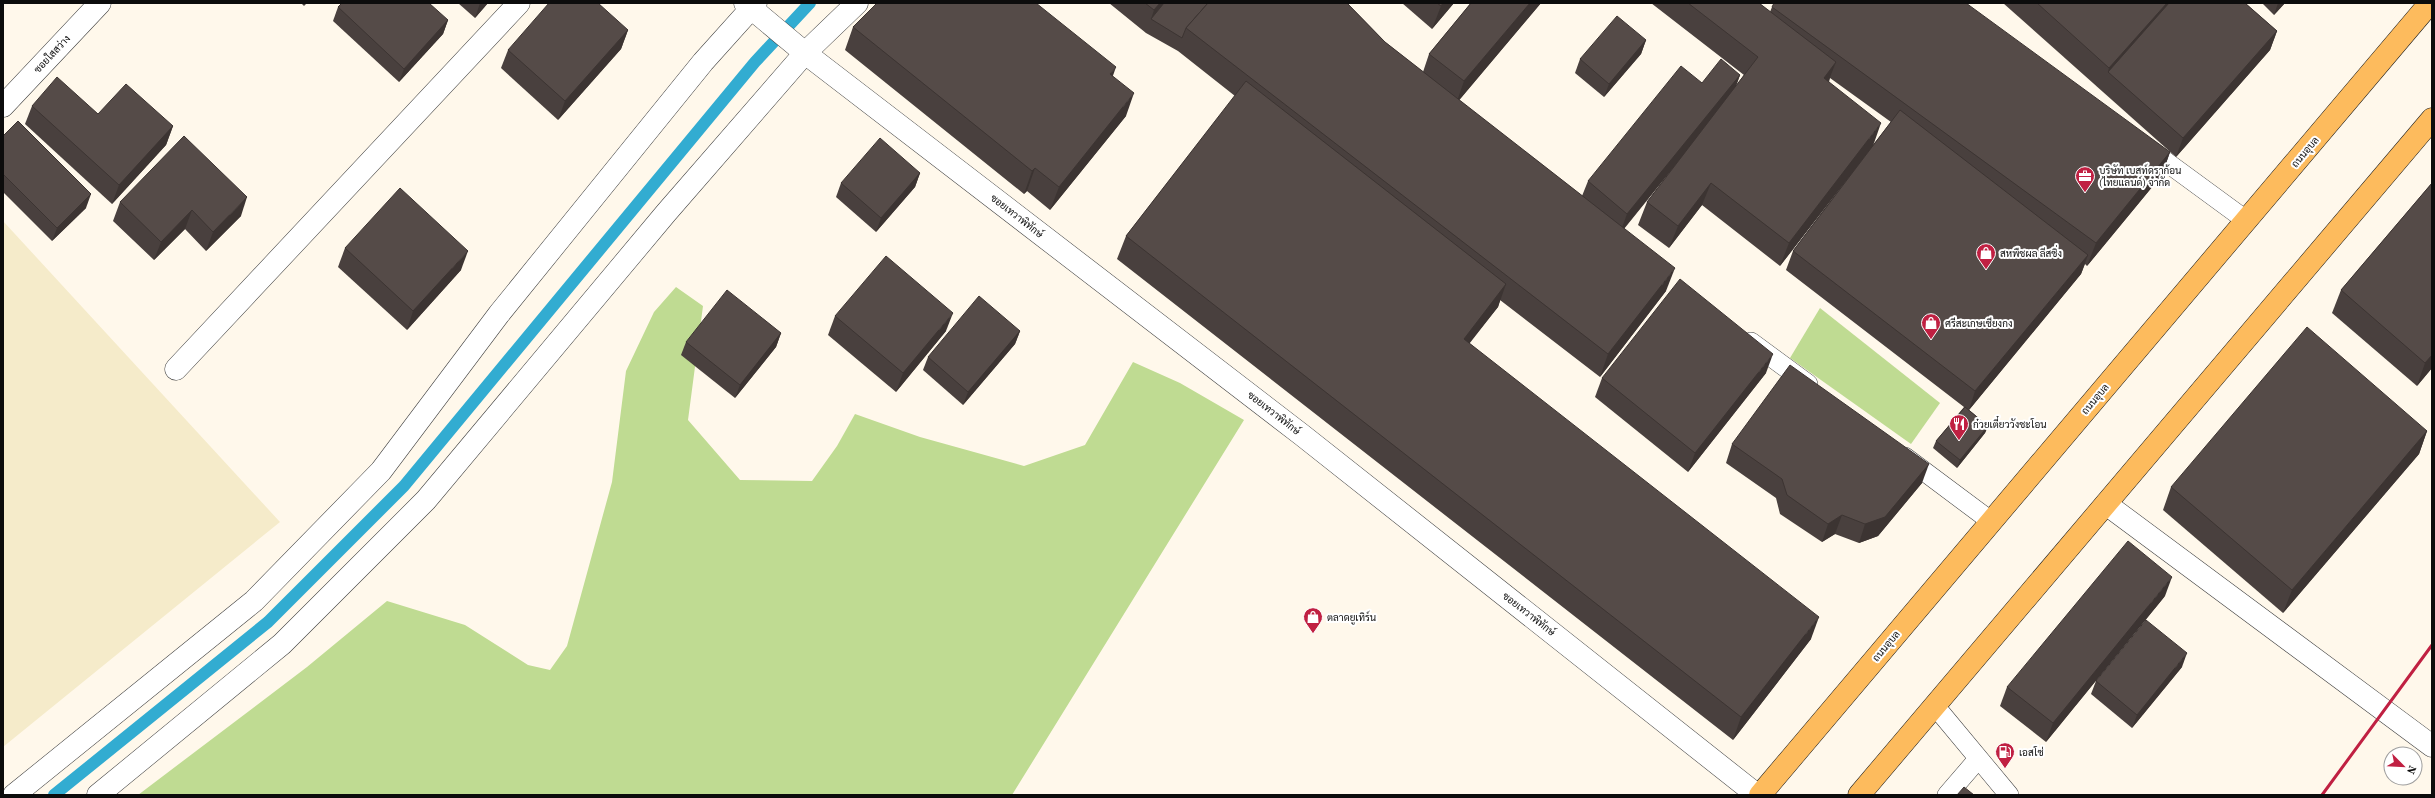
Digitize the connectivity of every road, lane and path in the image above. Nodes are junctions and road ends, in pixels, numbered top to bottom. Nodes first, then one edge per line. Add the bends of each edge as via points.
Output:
1 (100, 3) edge
2 (519, 3) edge
3 (857, 3) edge
4 (2416, 3) edge
5 (2430, 3) edge
6 (754, 9) edge
7 (805, 53) junction
8 (2383, 59) junction
9 (3, 106) edge
10 (2432, 119) edge
11 (2132, 137) edge
12 (2247, 221) junction
13 (1735, 330) edge
14 (176, 369) dead end
15 (1825, 397) edge
16 (1889, 445) edge
17 (2106, 504) junction
18 (1992, 522) junction
19 (1935, 706) junction
20 (2432, 746) edge
21 (1978, 759) junction
22 (14, 795) edge
23 (98, 795) edge
24 (1759, 795) edge
25 (1859, 795) edge
26 (1947, 795) edge
27 (2008, 795) edge

1 - 9 street, ซอยใสสว่าง
2 - 14 street
3 - 7 street
4 - 8 main road
5 - 8 main road, ถนนอุบล
6 - 7 street, ซอยเทวาพิทักษ์
6 - 22 street via 703,62 499,314 381,471 254,601
7 - 23 street via 666,213 426,500 282,644
7 - 24 street, ซอยเทวาพิทักษ์ via 1309,440
8 - 12 main road, ถนนอุบล
10 - 17 main road
11 - 12 lane
12 - 18 main road, ถนนอุบล
13 - 15 lane
16 - 18 lane
17 - 19 main road
17 - 20 street
18 - 24 main road, ถนนอุบล
19 - 21 lane
19 - 25 main road
21 - 26 lane
21 - 27 lane

